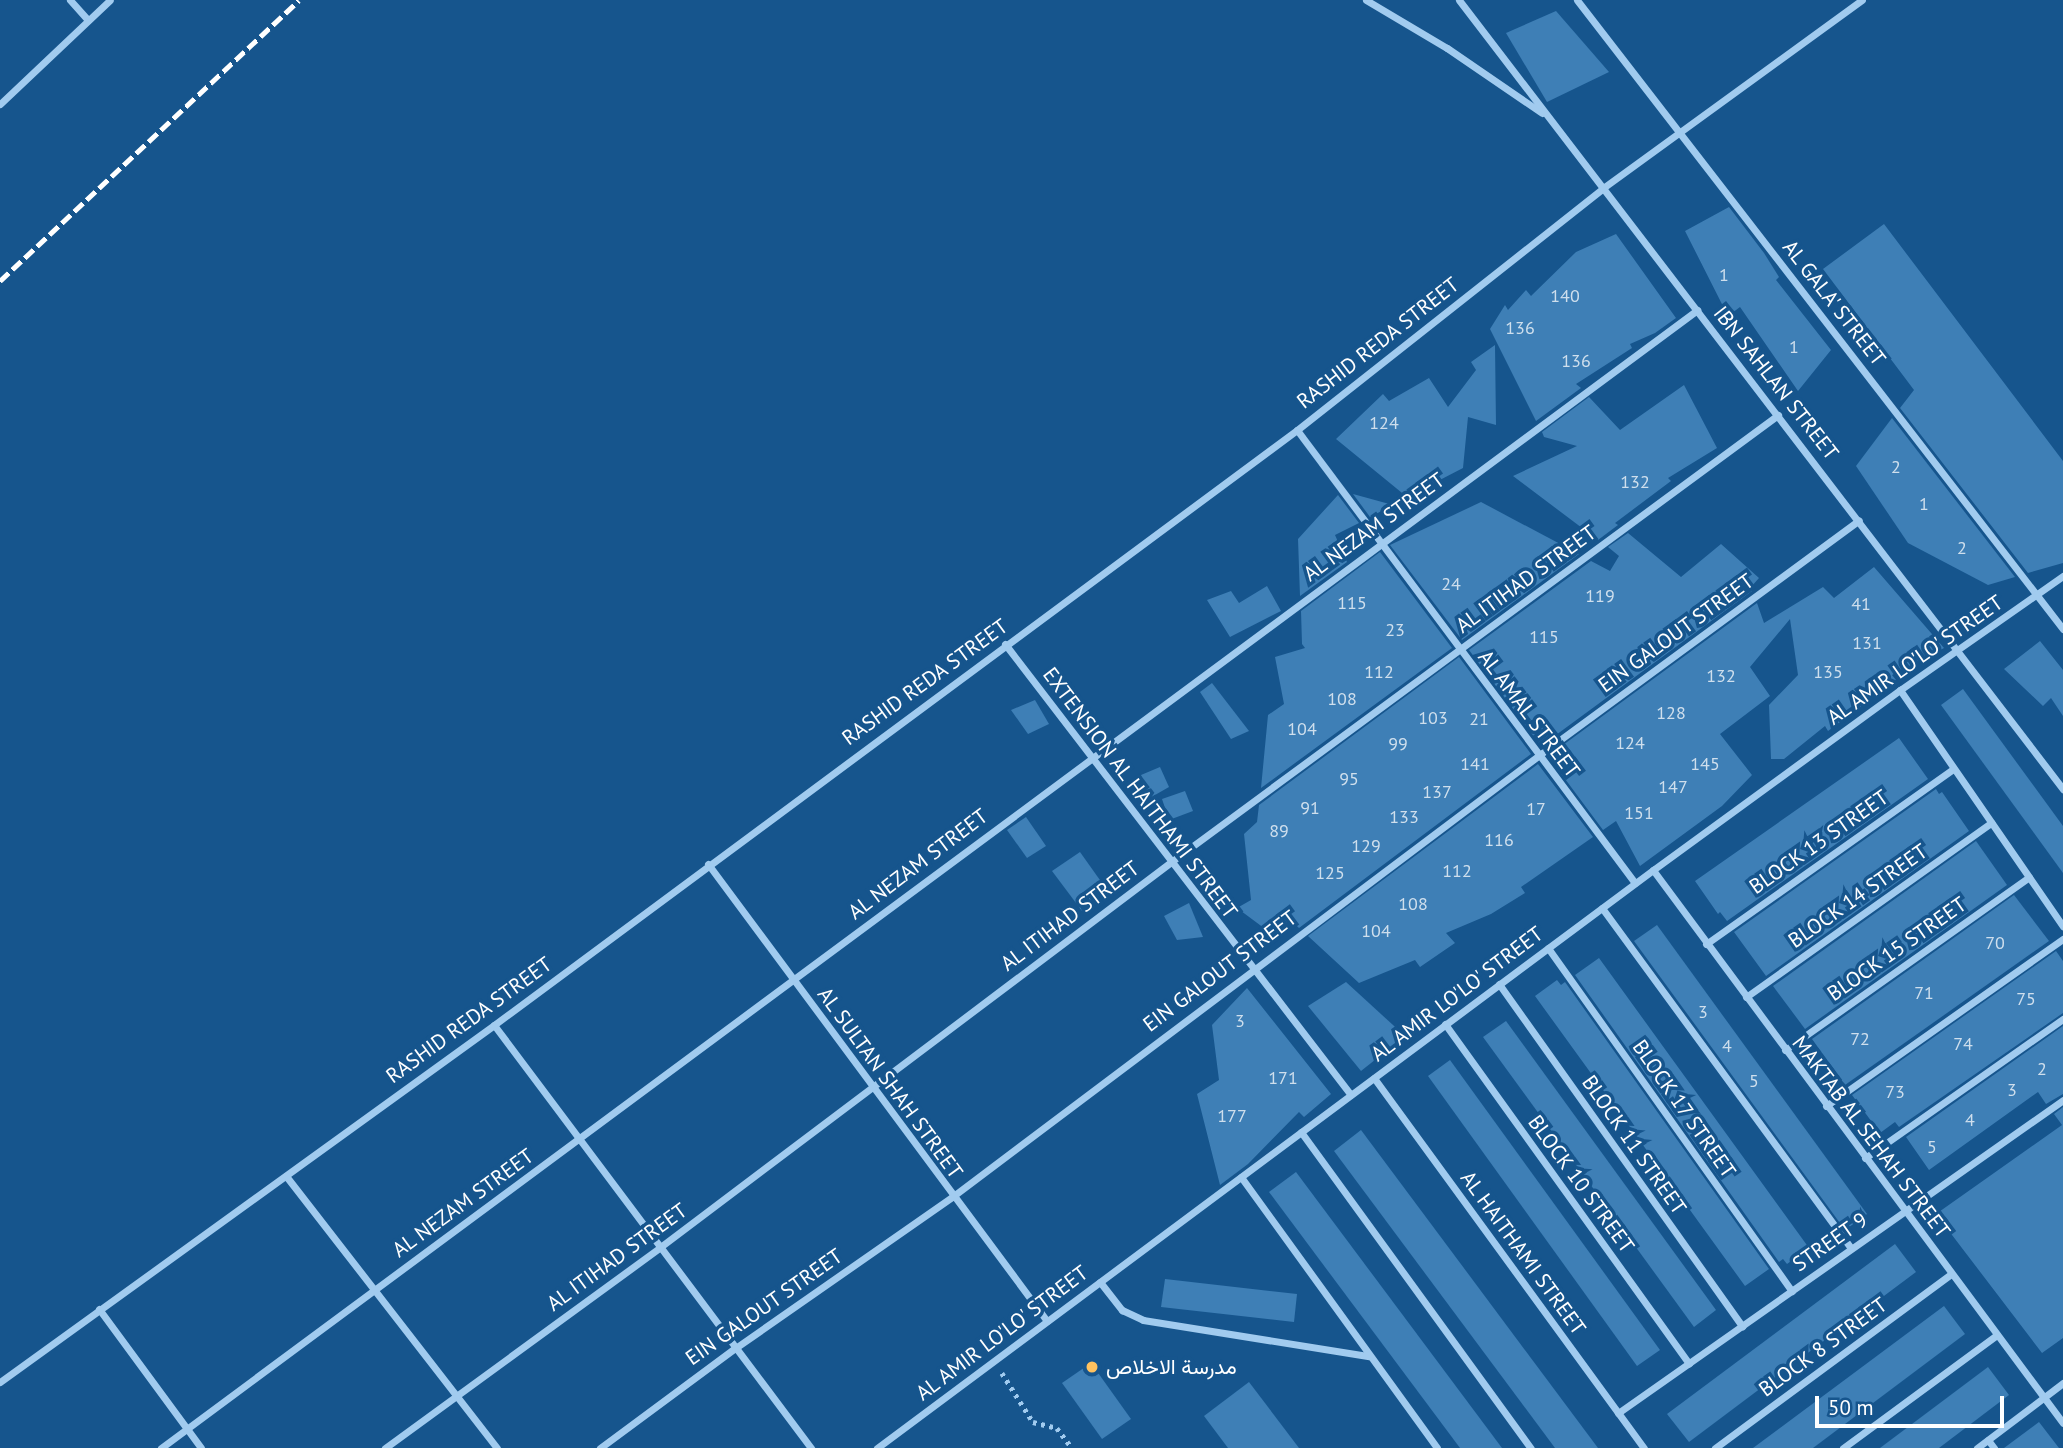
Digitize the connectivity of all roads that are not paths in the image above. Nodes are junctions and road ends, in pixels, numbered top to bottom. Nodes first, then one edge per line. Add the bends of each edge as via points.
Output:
1 (70, 0) edge
2 (110, 0) edge
3 (1366, 0) edge
4 (1459, 0) edge
5 (1577, 0) edge
6 (1862, 0) edge
7 (88, 20) junction
8 (0, 104) edge
9 (1549, 118) junction
10 (1679, 132) junction
11 (1603, 188) junction
12 (1697, 310) junction
13 (1778, 415) junction
14 (1297, 430) junction
15 (1859, 520) junction
16 (1381, 543) junction
17 (2063, 576) edge
18 (2038, 595) junction
19 (2063, 629) edge
20 (1005, 644) junction
21 (1460, 650) junction
22 (1957, 650) junction
23 (1900, 690) junction
24 (1538, 756) junction
25 (1091, 757) junction
26 (1952, 769) junction
27 (2063, 789) edge
28 (1991, 823) junction
29 (1171, 862) junction
30 (708, 864) junction
31 (1653, 870) junction
32 (2029, 877) junction
33 (1635, 883) junction
34 (1602, 908) junction
35 (2063, 926) edge
36 (2063, 939) edge
37 (1706, 944) junction
38 (1548, 948) junction
39 (1252, 969) junction
40 (793, 979) junction
41 (1499, 985) junction
42 (1746, 997) junction
43 (2063, 1019) edge
44 (1445, 1024) junction
45 (494, 1025) junction
46 (1785, 1050) junction
47 (1374, 1078) junction
48 (871, 1087) junction
49 (1351, 1095) junction
50 (2063, 1100) edge
51 (1826, 1106) junction
52 (1301, 1132) junction
53 (579, 1139) junction
54 (1865, 1158) junction
55 (286, 1176) junction
56 (1241, 1177) junction
57 (952, 1197) junction
58 (1905, 1212) junction
59 (1850, 1247) junction
60 (659, 1248) junction
61 (1951, 1275) junction
62 (1100, 1282) junction
63 (374, 1290) junction
64 (1792, 1291) junction
65 (99, 1309) junction
66 (1047, 1321) junction
67 (1742, 1326) junction
68 (1997, 1335) junction
69 (734, 1349) junction
70 (1369, 1356) junction
71 (1689, 1363) junction
72 (0, 1382) edge
73 (2063, 1383) edge
74 (456, 1395) junction
75 (2044, 1398) junction
76 (1618, 1413) junction
77 (2063, 1423) edge
78 (187, 1429) junction
79 (1988, 1440) junction
80 (161, 1448) edge
81 (201, 1448) edge
82 (385, 1448) edge
83 (497, 1448) edge
84 (600, 1448) edge
85 (810, 1448) edge
86 (877, 1448) edge
87 (1437, 1448) edge
88 (1531, 1448) edge
89 (1644, 1448) edge
90 (1715, 1448) edge
91 (1843, 1448) edge
92 (1976, 1448) edge
93 (1994, 1448) edge

1 - 7 street
2 - 7 street
3 - 9 street via 1447,48
4 - 9 street, IBN SAHLAN STREET
5 - 10 street, AL GALA' STREET
6 - 10 street, RASHID REDA STREET
7 - 8 street
9 - 11 street, IBN SAHLAN STREET
10 - 11 street, RASHID REDA STREET
10 - 18 street, AL GALA' STREET
11 - 12 street, IBN SAHLAN STREET
11 - 14 street, RASHID REDA STREET
12 - 13 street, IBN SAHLAN STREET
12 - 16 street, AL NEZAM STREET
13 - 15 street, IBN SAHLAN STREET
13 - 21 street, AL ITIHAD STREET
14 - 16 street, AL AMAL STREET
14 - 20 street, RASHID REDA STREET
15 - 22 street, IBN SAHLAN STREET
15 - 24 street, EIN GALOUT STREET
16 - 21 street, AL AMAL STREET
16 - 25 street, AL NEZAM STREET
17 - 18 street, AL AMIR LO'LO' STREET
18 - 19 street, AL GALA' STREET
18 - 22 street, AL AMIR LO'LO' STREET
20 - 25 street, EXTENSION AL HAITHAMI STREET
20 - 30 street, RASHID REDA STREET
21 - 24 street, AL AMAL STREET
21 - 29 street, AL ITIHAD STREET
22 - 23 street, AL AMIR LO'LO' STREET
22 - 27 street, IBN SAHLAN STREET
23 - 26 street
23 - 31 street, AL AMIR LO'LO' STREET
24 - 33 street, AL AMAL STREET
24 - 39 street, EIN GALOUT STREET
25 - 29 street, EXTENSION AL HAITHAMI STREET
25 - 40 street, AL NEZAM STREET
26 - 28 street
26 - 37 street, BLOCK 13 STREET
28 - 32 street
28 - 42 street, BLOCK 14 STREET
29 - 39 street, EXTENSION AL HAITHAMI STREET
29 - 48 street, AL ITIHAD STREET
30 - 40 street, AL SULTAN SHAH STREET
30 - 45 street, RASHID REDA STREET
31 - 33 street, AL AMIR LO'LO' STREET
31 - 37 street, MAKTAB AL SEHAH STREET
32 - 35 street
32 - 46 street, BLOCK 15 STREET
33 - 34 street, AL AMIR LO'LO' STREET
34 - 38 street, AL AMIR LO'LO' STREET
34 - 59 street
36 - 51 street
37 - 42 street, MAKTAB AL SEHAH STREET
38 - 41 street, AL AMIR LO'LO' STREET
38 - 64 street, BLOCK 17 STREET
39 - 49 street, EXTENSION AL HAITHAMI STREET
39 - 57 street, EIN GALOUT STREET
40 - 48 street, AL SULTAN SHAH STREET
40 - 53 street, AL NEZAM STREET
41 - 44 street, AL AMIR LO'LO' STREET
41 - 67 street, BLOCK 11 STREET
42 - 46 street, MAKTAB AL SEHAH STREET
43 - 54 street
44 - 47 street, AL AMIR LO'LO' STREET
44 - 71 street, BLOCK 10 STREET
45 - 53 street
45 - 55 street, RASHID REDA STREET
46 - 51 street, MAKTAB AL SEHAH STREET
47 - 49 street, AL AMIR LO'LO' STREET
47 - 76 street, AL HAITHAMI STREET
48 - 57 street, AL SULTAN SHAH STREET
48 - 60 street, AL ITIHAD STREET
49 - 52 street, AL AMIR LO'LO' STREET
50 - 58 street, STREET 9
51 - 54 street, MAKTAB AL SEHAH STREET
52 - 56 street, AL AMIR LO'LO' STREET
52 - 88 street
53 - 60 street
53 - 63 street, AL NEZAM STREET
54 - 58 street, MAKTAB AL SEHAH STREET
55 - 63 street
55 - 65 street, RASHID REDA STREET
56 - 62 street, AL AMIR LO'LO' STREET
56 - 70 street
57 - 66 street, AL SULTAN SHAH STREET
57 - 69 street, EIN GALOUT STREET
58 - 59 street, STREET 9
58 - 61 street, MAKTAB AL SEHAH STREET
59 - 64 street, STREET 9
60 - 69 street
60 - 74 street, AL ITIHAD STREET
61 - 68 street, MAKTAB AL SEHAH STREET
61 - 90 street, BLOCK 8 STREET
62 - 66 street, AL AMIR LO'LO' STREET
62 - 70 street via 1122,1310 1143,1320
63 - 74 street
63 - 78 street, AL NEZAM STREET
64 - 67 street, STREET 9
65 - 72 street, RASHID REDA STREET
65 - 78 street
66 - 86 street, AL AMIR LO'LO' STREET
67 - 71 street, STREET 9
68 - 75 street, MAKTAB AL SEHAH STREET
68 - 91 street
69 - 84 street, EIN GALOUT STREET
69 - 85 street
70 - 87 street
71 - 76 street, STREET 9
73 - 75 street
74 - 82 street, AL ITIHAD STREET
74 - 83 street
75 - 77 street, MAKTAB AL SEHAH STREET
75 - 79 street
76 - 89 street, AL HAITHAMI STREET
78 - 80 street, AL NEZAM STREET
78 - 81 street
79 - 92 street
79 - 93 street

